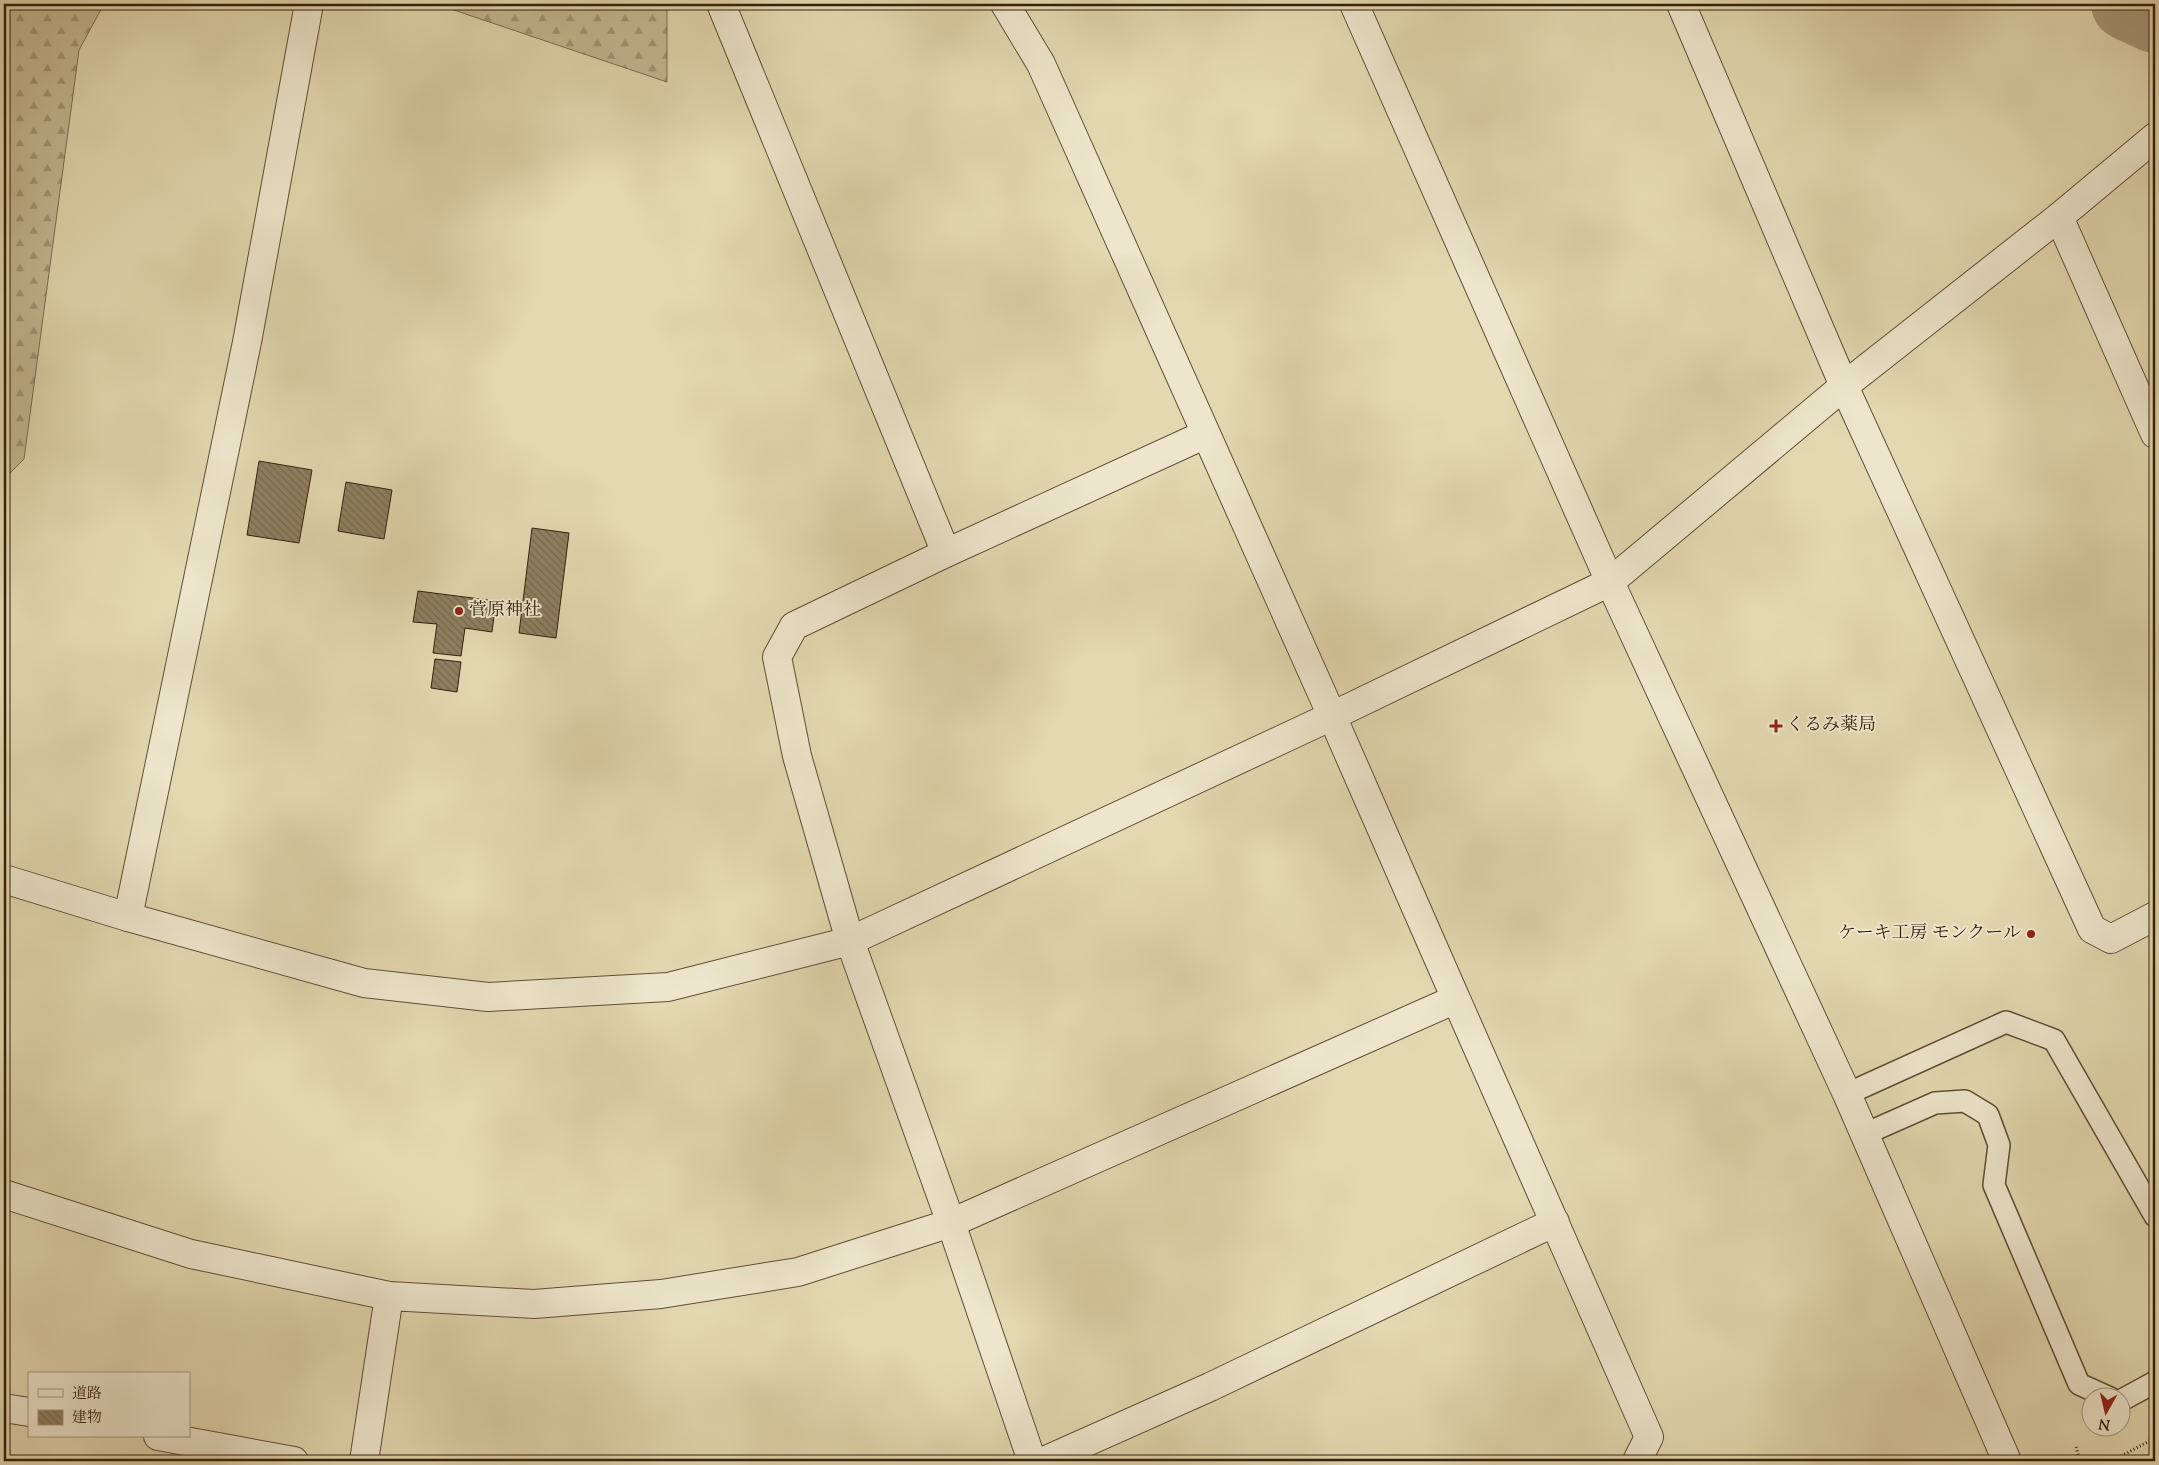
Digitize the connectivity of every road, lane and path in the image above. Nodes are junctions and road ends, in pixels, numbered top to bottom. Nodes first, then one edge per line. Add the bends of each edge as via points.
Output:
1 (309, 4) edge
2 (721, 4) edge
3 (1005, 4) edge
4 (1354, 4) edge
5 (1681, 4) edge
6 (2155, 137) edge
7 (2059, 217) junction
8 (1844, 386) junction
9 (1206, 434) junction
10 (2155, 434) edge
11 (946, 553) junction
12 (1610, 582) junction
13 (1332, 716) junction
14 (4, 879) edge
15 (2155, 916) edge
16 (128, 917) junction
17 (850, 941) junction
18 (1456, 999) junction
19 (1847, 1094) junction
20 (1865, 1134) junction
21 (4, 1194) edge
22 (2155, 1216) edge
23 (1556, 1222) junction
24 (951, 1223) junction
25 (389, 1296) junction
26 (2155, 1382) edge
27 (2088, 1388) edge
28 (2132, 1395) edge
29 (4, 1408) edge
30 (28, 1412) edge
31 (169, 1438) edge
32 (2155, 1438) edge
33 (2076, 1447) dead end
34 (294, 1461) edge
35 (364, 1461) edge
36 (1032, 1461) edge
37 (1044, 1461) edge
38 (1637, 1461) edge
39 (2007, 1461) edge
40 (2080, 1461) edge
41 (2112, 1461) edge

1 - 16 street via 247,342
2 - 11 street
3 - 9 street via 1042,64
4 - 12 street
5 - 8 street
6 - 7 street
7 - 8 street
7 - 10 street
8 - 12 street
8 - 15 street via 2092,929 2111,939
9 - 11 street
9 - 13 street
11 - 17 street via 794,626 777,657 797,756
12 - 13 street
12 - 19 street
13 - 17 street
13 - 18 street
14 - 16 street
16 - 17 street via 364,983 488,997 668,987
17 - 24 street
18 - 23 street
18 - 24 street
19 - 20 street
19 - 22 lane via 2006,1022 2054,1040
20 - 27 lane via 1935,1103 1965,1101 1988,1115 1999,1145 1994,1185 2079,1384
20 - 39 street
21 - 25 street via 192,1254
23 - 37 street via 1210,1387
23 - 38 street via 1649,1437
24 - 25 street via 798,1272 661,1294 534,1304
24 - 36 street
25 - 35 street
26 - 28 lane
29 - 30 street
31 - 34 street
32 - 41 path
33 - 40 path

